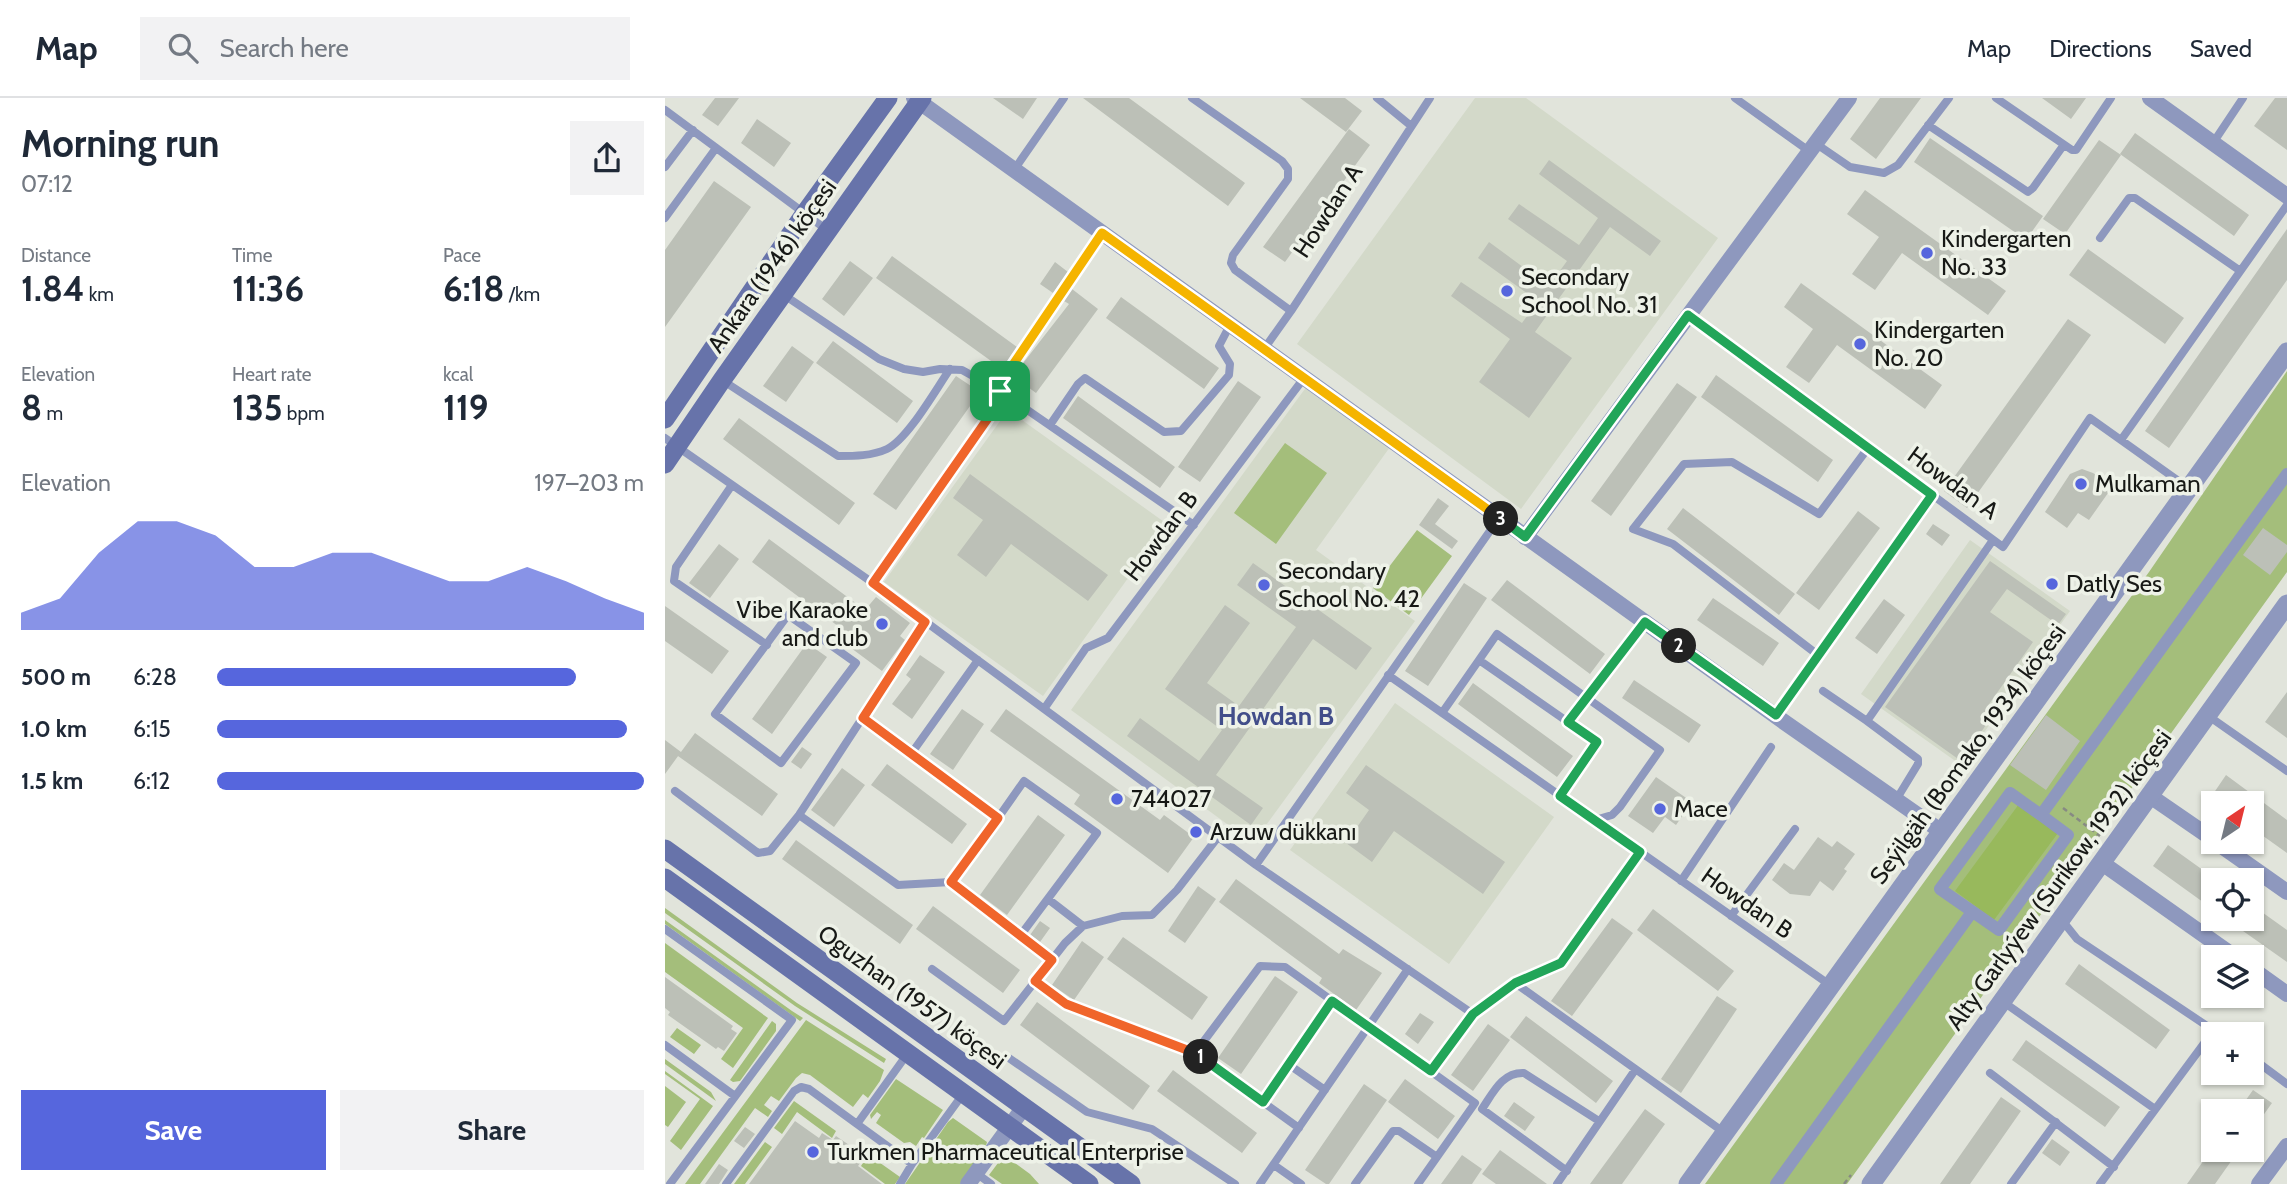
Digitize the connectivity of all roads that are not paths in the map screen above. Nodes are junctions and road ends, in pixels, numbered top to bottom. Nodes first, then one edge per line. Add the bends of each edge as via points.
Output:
1 (888, 98) edge
2 (1064, 98) edge
3 (1192, 98) edge
4 (1377, 98) edge
5 (1430, 98) edge
6 (1735, 98) edge
7 (1849, 98) edge
8 (1949, 98) edge
9 (1996, 98) edge
10 (2111, 98) edge
11 (2150, 98) edge
12 (2243, 98) edge
13 (918, 99) edge
14 (665, 110) edge
15 (1410, 125) junction
16 (1929, 125) junction
17 (693, 130) junction
18 (2213, 143) junction
19 (2063, 146) junction
20 (1812, 147) junction
21 (716, 148) junction
22 (665, 167) edge
23 (1014, 170) junction
24 (2287, 197) edge
25 (2287, 205) edge
26 (805, 213) junction
27 (665, 218) edge
28 (827, 230) junction
29 (1102, 233) junction
30 (2100, 238) dead end
31 (2239, 270) junction
32 (784, 295) junction
33 (1291, 311) junction
34 (1688, 315) junction
35 (1230, 324) junction
36 (1263, 349) junction
37 (2287, 352) edge
38 (950, 369) junction
39 (1304, 378) junction
40 (722, 380) junction
41 (1000, 391) junction
42 (665, 419) edge
43 (1049, 425) junction
44 (2121, 440) junction
45 (671, 442) edge
46 (1868, 448) junction
47 (665, 464) edge
48 (2287, 474) edge
49 (732, 485) junction
50 (2189, 488) junction
51 (1932, 495) junction
52 (1499, 518) junction
53 (1194, 525) junction
54 (1525, 537) junction
55 (1993, 540) junction
56 (873, 583) junction
57 (2287, 604) edge
58 (925, 622) junction
59 (1645, 622) junction
60 (767, 645) junction
61 (1818, 655) junction
62 (978, 660) junction
63 (1479, 660) junction
64 (1388, 676) junction
65 (1823, 691) dead end
66 (1586, 697) junction
67 (1044, 709) junction
68 (1442, 713) junction
69 (1776, 715) junction
70 (2207, 715) junction
71 (863, 718) junction
72 (1867, 721) junction
73 (1568, 722) junction
74 (1771, 747) dead end
75 (911, 754) junction
76 (2287, 771) edge
77 (675, 791) dead end
78 (1560, 796) junction
79 (2150, 796) junction
80 (1896, 800) junction
81 (799, 815) junction
82 (2042, 815) junction
83 (998, 818) junction
84 (1595, 820) junction
85 (1795, 829) dead end
86 (2201, 831) edge
87 (1942, 832) junction
88 (1218, 837) junction
89 (665, 849) edge
90 (1640, 852) junction
91 (2233, 854) edge
92 (2102, 863) junction
93 (1256, 864) junction
94 (665, 878) edge
95 (1681, 881) junction
96 (951, 882) junction
97 (2287, 892) edge
98 (1048, 899) junction
99 (1972, 912) junction
100 (1731, 915) junction
101 (2061, 919) junction
102 (1083, 926) junction
103 (665, 929) edge
104 (1020, 936) junction
105 (2218, 945) edge
106 (1052, 960) junction
107 (932, 969) dead end
108 (1408, 969) junction
109 (2264, 978) edge
110 (1035, 981) junction
111 (1515, 983) junction
112 (1831, 985) junction
113 (2287, 994) edge
114 (1332, 1001) junction
115 (2002, 1001) junction
116 (1473, 1014) junction
117 (2202, 1022) edge
118 (1369, 1027) junction
119 (665, 1045) edge
120 (2201, 1052) edge
121 (908, 1053) junction
122 (1195, 1053) junction
123 (1006, 1056) dead end
124 (1288, 1064) junction
125 (2264, 1067) edge
126 (1636, 1070) junction
127 (1431, 1071) junction
128 (1990, 1073) dead end
129 (2287, 1084) edge
130 (1325, 1090) junction
131 (963, 1093) junction
132 (735, 1096) junction
133 (1263, 1102) junction
134 (1478, 1106) junction
135 (1024, 1107) junction
136 (2155, 1109) junction
137 (1599, 1121) junction
138 (2056, 1122) junction
139 (857, 1124) junction
140 (1010, 1127) junction
141 (1299, 1128) junction
142 (1725, 1133) junction
143 (2287, 1146) edge
144 (1437, 1157) junction
145 (912, 1164) junction
146 (1274, 1165) junction
147 (2114, 1167) junction
148 (1567, 1171) junction
149 (972, 1178) edge
150 (669, 1181) edge
151 (726, 1184) edge
152 (900, 1184) edge
153 (991, 1184) edge
154 (1089, 1184) edge
155 (1131, 1184) edge
156 (1235, 1184) edge
157 (1260, 1184) edge
158 (1301, 1184) edge
159 (1355, 1184) edge
160 (1418, 1184) edge
161 (1557, 1184) edge
162 (1688, 1184) edge
163 (1776, 1184) edge
164 (1871, 1184) edge
165 (2011, 1184) edge
166 (2100, 1184) edge
167 (2259, 1184) edge

1 - 26 main road, Ankara (1946) köçesi
2 - 23 lane
3 - 33 lane via 1288,169 1288,179 1231,263
4 - 15 lane
5 - 15 lane, Howdan A
6 - 20 lane
7 - 20 street
8 - 16 lane
9 - 19 lane
10 - 19 lane via 2076,150
11 - 18 street
12 - 18 lane
13 - 23 street
13 - 28 main road, Ankara (1946) köçesi
14 - 17 lane
15 - 33 lane, Howdan A
16 - 19 lane via 2028,192
16 - 20 lane via 1898,165 1884,173 1850,167
17 - 21 lane
17 - 22 lane
18 - 24 street
20 - 34 street
21 - 26 lane
21 - 27 lane
23 - 29 street
25 - 31 lane
26 - 28 lane
26 - 42 main road, Ankara (1946) köçesi
28 - 32 main road, Ankara (1946) köçesi
29 - 35 street
29 - 41 lane via 1000,384
30 - 31 lane via 2129,198 2135,198
31 - 44 lane
32 - 38 lane via 879,359 923,372
32 - 40 main road, Ankara (1946) köçesi
33 - 36 lane, Howdan A
34 - 46 lane, Howdan A
34 - 54 street
35 - 36 street
35 - 43 lane via 1219,346 1230,365 1229,374 1181,431 1164,432 1085,378
36 - 39 street
37 - 50 street, Seýilgäh (Bomako, 1934) köçesi
38 - 40 lane via 897,442 858,456 838,456
38 - 41 lane via 962,370
39 - 52 street
39 - 53 lane, Howdan B
40 - 45 main road, Ankara (1946) köçesi
41 - 43 lane
41 - 56 lane via 1000,401
43 - 53 lane
44 - 50 lane, Howdan A
44 - 55 lane, Howdan A via 2090,418 2003,547
45 - 47 main road, Ankara (1946) köçesi
45 - 49 lane
46 - 51 lane, Howdan A
46 - 61 lane via 1819,514 1732,462 1684,464 1633,529 1673,544
48 - 82 street
49 - 56 lane
49 - 60 lane via 676,567 674,581
50 - 87 street, Seýilgäh (Bomako, 1934) köçesi
51 - 55 lane, Howdan A
51 - 61 lane
52 - 54 street
52 - 64 lane
53 - 67 lane, Howdan B via 1108,638 1086,648
54 - 59 street
55 - 72 lane
56 - 58 lane
57 - 70 street, Alty Garlyýew (Surikow, 1932) köçesi
58 - 62 lane
58 - 71 lane
59 - 66 lane
59 - 69 street
60 - 60 lane via 788,615 856,663 781,762 715,714
61 - 69 lane
62 - 67 lane
62 - 75 lane
63 - 66 lane via 1497,634
63 - 68 lane
63 - 73 lane
64 - 68 lane, Howdan B
64 - 93 lane
65 - 72 lane
66 - 73 lane
66 - 84 lane via 1660,750 1620,807
67 - 88 lane
68 - 78 lane, Howdan B
69 - 80 street
70 - 76 lane
70 - 79 street, Alty Garlyýew (Surikow, 1932) köçesi
71 - 75 lane
71 - 81 lane
72 - 80 lane via 1918,759
73 - 78 lane via 1597,742
74 - 95 lane
75 - 83 lane
77 - 81 lane via 758,853 770,851
78 - 84 lane, Howdan B
79 - 86 street
79 - 92 street, Alty Garlyýew (Surikow, 1932) köçesi
80 - 87 street
81 - 96 lane via 898,885
82 - 99 street via 2068,835 1999,930
82 - 99 street via 2010,793 1940,888
83 - 96 lane
83 - 98 lane via 1024,781 1097,833
84 - 90 lane, Howdan B
85 - 100 lane
87 - 112 street, Seýilgäh (Bomako, 1934) köçesi
88 - 93 lane
88 - 102 lane via 1152,915 1122,916
89 - 135 main road, Oguzhan (1957) köçesi
90 - 95 lane, Howdan B
90 - 111 lane via 1561,963
91 - 97 street
92 - 101 street, Alty Garlyýew (Surikow, 1932) köçesi
92 - 105 street
93 - 108 lane
94 - 121 main road, Oguzhan (1957) köçesi
95 - 100 lane, Howdan B
96 - 104 lane
98 - 102 lane
98 - 104 lane
99 - 163 street
100 - 112 lane, Howdan B
101 - 115 street, Alty Garlyýew (Surikow, 1932) köçesi
101 - 117 lane via 2077,939
102 - 106 lane
103 - 132 lane via 792,1020
104 - 106 lane
106 - 110 lane
107 - 110 lane via 1004,1021
108 - 116 lane
108 - 118 lane
109 - 113 street
110 - 122 lane via 1066,1004
111 - 116 lane
111 - 126 lane
112 - 142 street, Seýilgäh (Bomako, 1934) köçesi
114 - 118 lane
114 - 122 lane via 1285,967 1260,966
114 - 124 lane
115 - 136 lane
115 - 164 street, Alty Garlyýew (Surikow, 1932) köçesi
116 - 127 lane
118 - 127 lane
118 - 130 lane
119 - 132 lane
120 - 136 lane
121 - 131 main road, Oguzhan (1957) köçesi
121 - 139 lane
122 - 133 lane
123 - 156 lane via 1087,1112 1152,1129
124 - 130 lane
124 - 133 lane
125 - 129 lane
126 - 137 lane
126 - 142 lane
127 - 134 lane
128 - 138 lane
130 - 141 lane
131 - 140 main road, Oguzhan (1957) köçesi
131 - 145 lane
132 - 150 lane
133 - 141 lane
134 - 137 lane via 1505,1077 1524,1073
134 - 144 lane
134 - 148 lane
135 - 140 street
135 - 155 main road, Oguzhan (1957) köçesi
136 - 147 lane
137 - 148 lane
138 - 147 lane
138 - 165 lane
139 - 145 lane
139 - 151 lane via 801,1087
140 - 149 street
140 - 154 main road, Oguzhan (1957) köçesi
141 - 146 lane
142 - 162 street, Seýilgäh (Bomako, 1934) köçesi
143 - 167 street
144 - 159 lane via 1393,1131
144 - 160 lane
145 - 152 lane
146 - 157 lane
146 - 158 lane
147 - 166 lane
148 - 161 lane
149 - 153 lane

